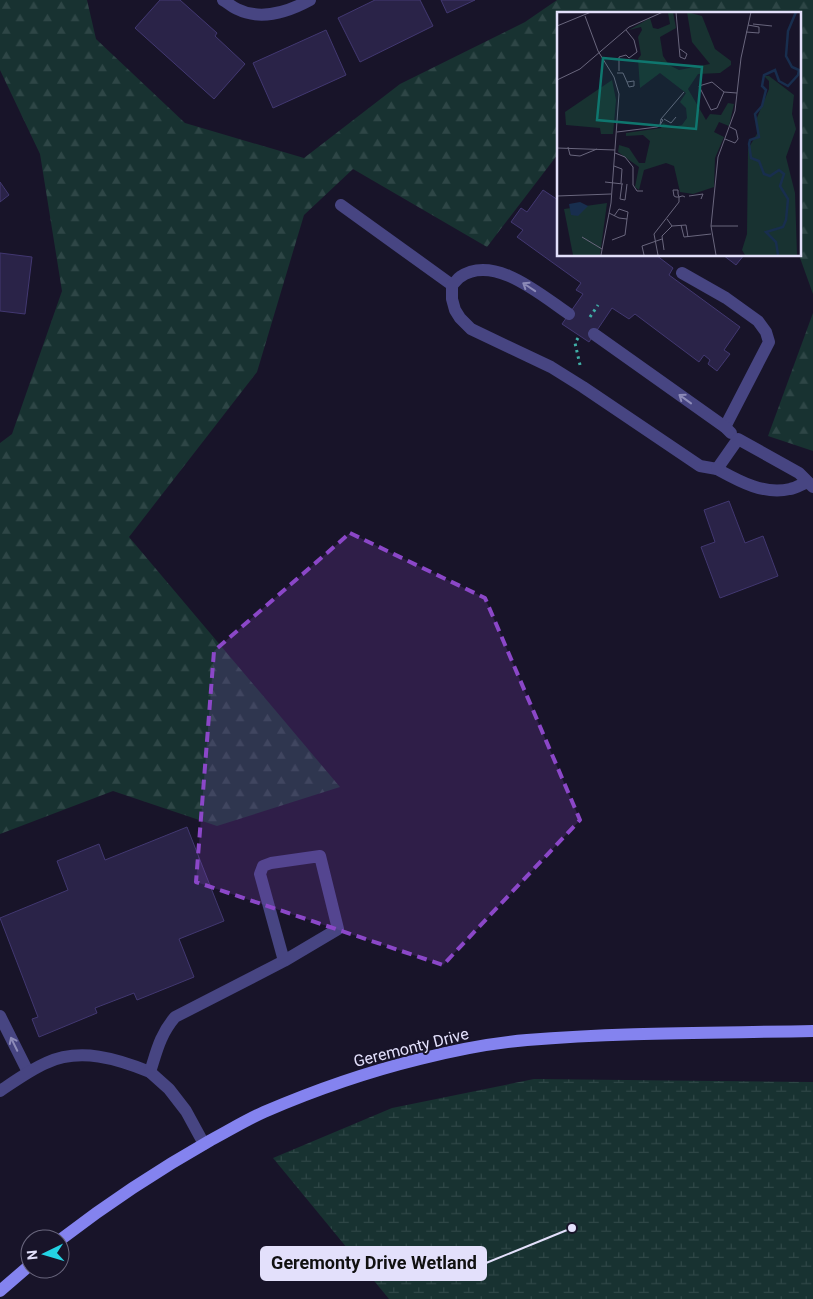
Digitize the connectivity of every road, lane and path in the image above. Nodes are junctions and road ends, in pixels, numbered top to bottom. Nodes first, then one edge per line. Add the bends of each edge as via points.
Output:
1 (224, 0) edge
2 (310, 0) edge
3 (341, 205) dead end
4 (682, 273) dead end
5 (452, 286) junction
6 (569, 314) dead end
7 (594, 334) dead end
8 (725, 427) junction
9 (738, 439) junction
10 (717, 469) junction
11 (811, 485) edge
12 (284, 961) junction
13 (0, 1016) edge
14 (813, 1031) edge
15 (28, 1072) junction
16 (150, 1072) junction
17 (0, 1091) edge
18 (204, 1144) junction
19 (70, 1232) edge
20 (20, 1274) edge
21 (0, 1291) edge

1 - 2 street via 236,9 252,14 285,11
3 - 5 street
4 - 8 street via 758,321 769,342
6 -> 5 street via 502,272 473,271 460,277
5 - 10 street via 455,310 471,329 551,367 700,466
8 -> 7 street
8 - 9 street
9 - 10 street
9 - 11 street via 799,473
10 - 11 street via 754,488 774,490
12 - 12 street via 338,929 320,856 271,862 263,866 260,874
12 - 16 street via 175,1017 158,1044
15 -> 13 street
14 - 18 street, Geremonty Drive via 625,1034 526,1040 453,1050 335,1084 263,1113
15 - 16 street via 48,1062 83,1055 115,1060
15 - 17 street
16 - 18 street via 186,1110
18 - 19 street, Geremonty Drive via 129,1190
20 - 21 street

